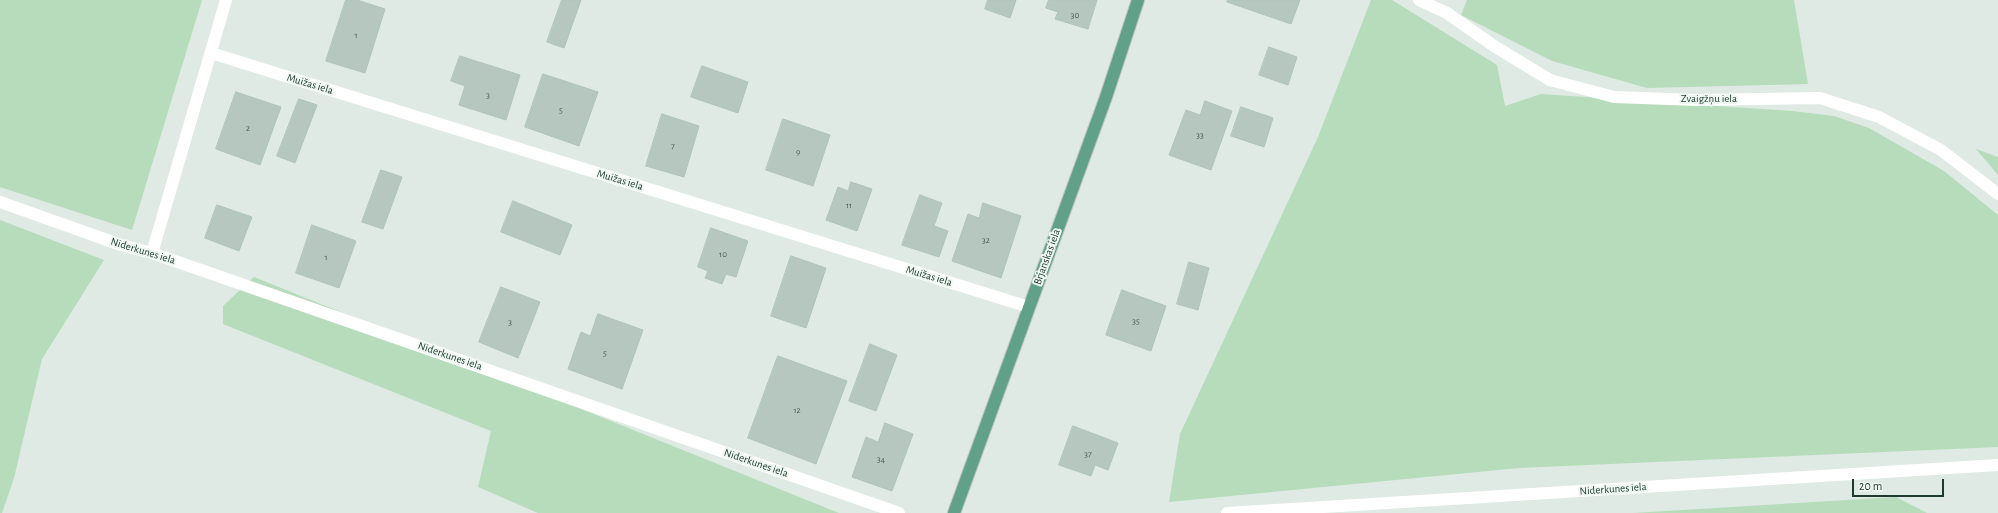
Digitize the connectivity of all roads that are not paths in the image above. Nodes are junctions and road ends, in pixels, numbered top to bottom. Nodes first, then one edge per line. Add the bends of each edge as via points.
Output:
1 (226, 0) edge
2 (1138, 0) edge
3 (1419, 0) edge
4 (211, 53) junction
5 (1998, 194) edge
6 (0, 202) edge
7 (152, 253) junction
8 (1029, 307) junction
9 (1998, 466) edge
10 (899, 513) edge
11 (954, 513) edge
12 (1227, 513) edge

1 - 4 street
2 - 8 main road, Brjanskas iela via 1106,97
3 - 5 street, Zvaigžņu iela via 1447,13 1494,46 1550,80 1614,97 1697,100 1820,98 1879,117 1941,150
4 - 7 street
4 - 8 street, Muižas iela
6 - 7 street, Niderkunes iela via 121,245
7 - 10 street, Niderkunes iela
8 - 11 main road, Brjanskas iela
9 - 12 street, Niderkunes iela

